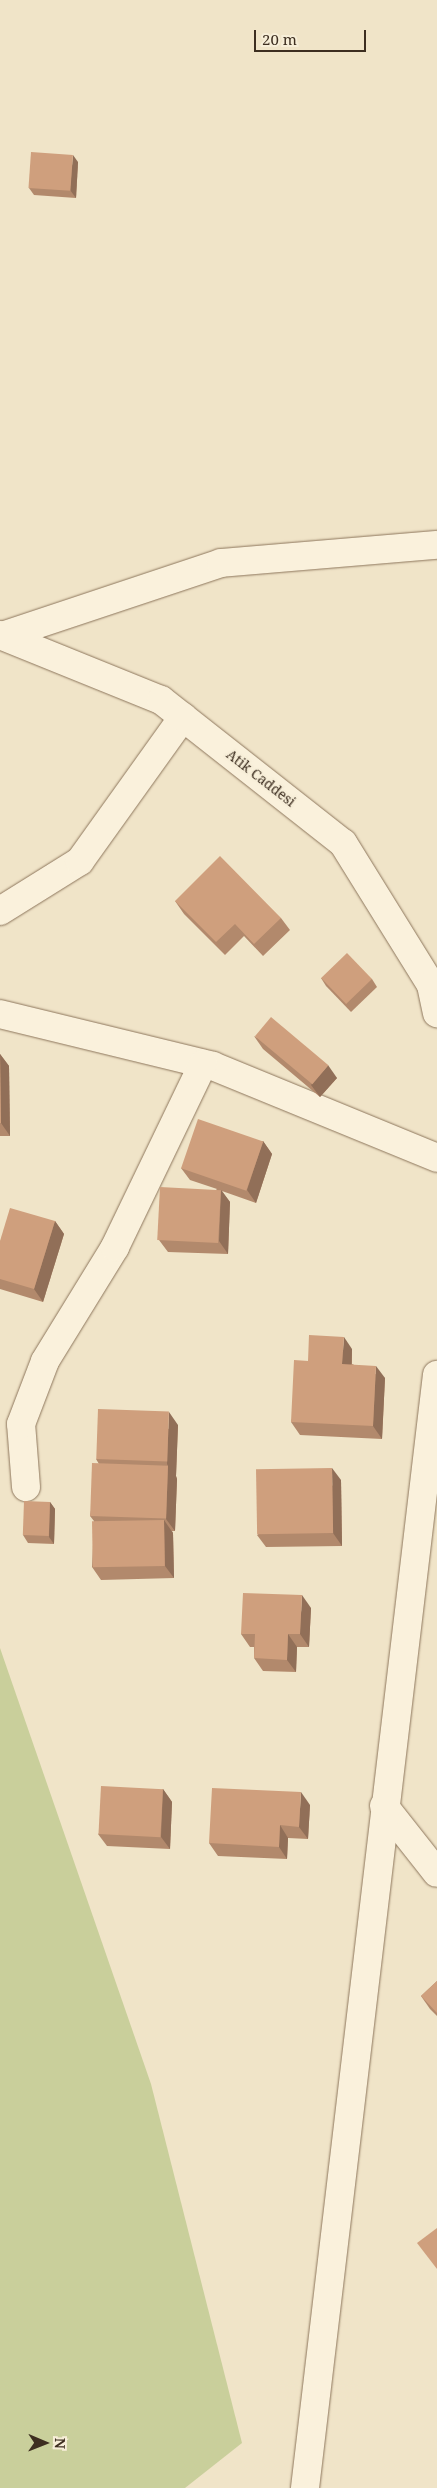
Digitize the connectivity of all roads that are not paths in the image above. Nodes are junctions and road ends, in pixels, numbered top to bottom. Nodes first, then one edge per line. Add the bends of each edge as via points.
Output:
1 (437, 545) edge
2 (1, 635) edge
3 (183, 717) junction
4 (0, 911) edge
5 (437, 1013) edge
6 (0, 1014) edge
7 (203, 1064) junction
8 (437, 1158) edge
9 (437, 1375) edge
10 (26, 1487) dead end
11 (384, 1806) junction
12 (437, 1873) edge
13 (305, 2488) edge

1 - 2 street via 221,563
2 - 3 street, Atik Caddesi via 161,700
3 - 4 street via 80,861
3 - 5 street, Atik Caddesi via 342,843 430,984
6 - 7 street
7 - 8 street
7 - 10 street via 115,1248 45,1361 21,1424
9 - 11 street
11 - 12 street
11 - 13 street

